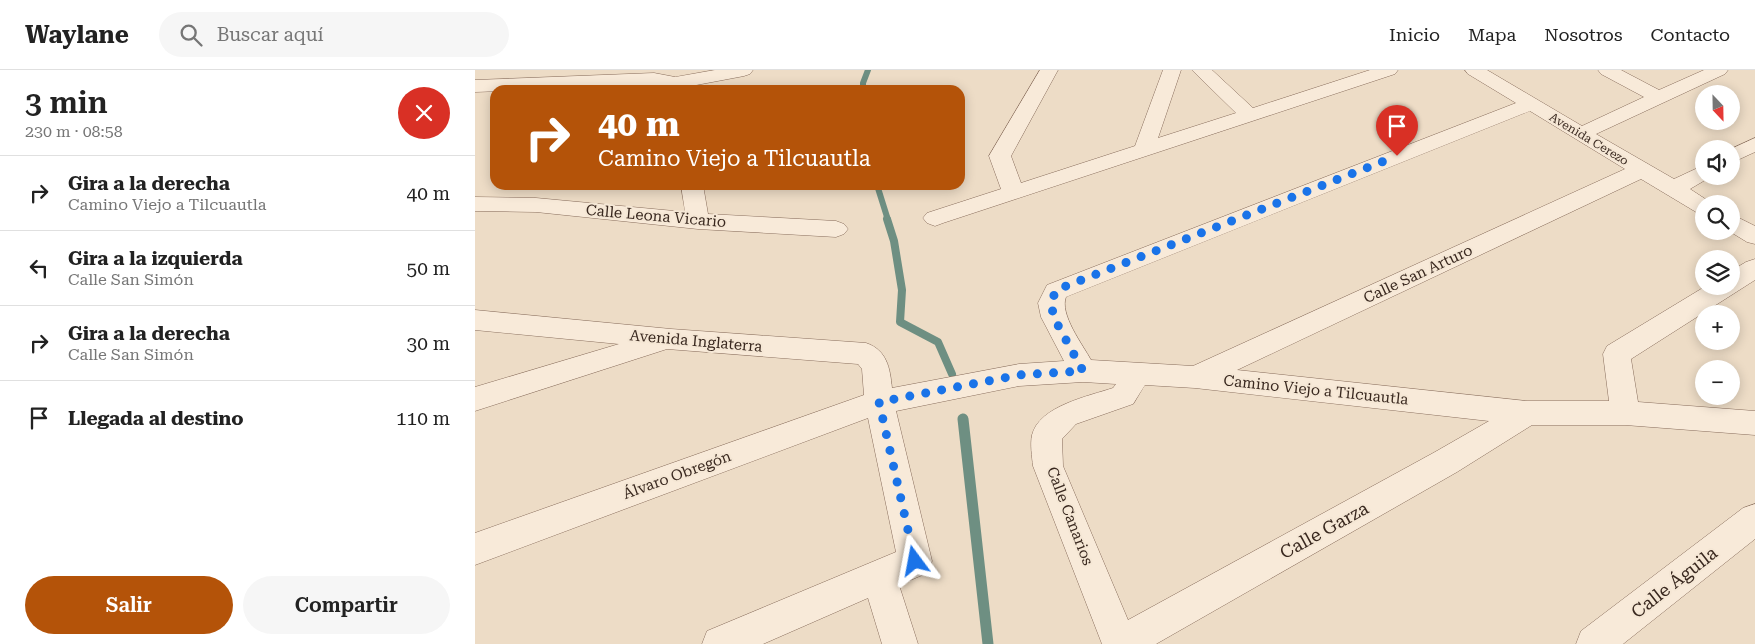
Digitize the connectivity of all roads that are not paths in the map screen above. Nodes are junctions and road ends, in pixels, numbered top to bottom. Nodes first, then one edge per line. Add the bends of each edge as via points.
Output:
1 (744, 70) edge
2 (1049, 70) edge
3 (1171, 70) edge
4 (1201, 70) edge
5 (1389, 70) edge
6 (1475, 70) edge
7 (1607, 70) edge
8 (1719, 70) edge
9 (1351, 75) edge
10 (572, 85) edge
11 (670, 85) edge
12 (683, 85) edge
13 (475, 86) edge
14 (490, 86) edge
15 (1659, 98) junction
16 (1531, 104) junction
17 (1251, 116) junction
18 (1580, 134) junction
19 (1755, 144) edge
20 (1144, 149) junction
21 (1740, 152) edge
22 (1642, 170) junction
23 (1695, 177) edge
24 (1673, 189) junction
25 (693, 190) edge
26 (1013, 192) junction
27 (536, 195) edge
28 (1695, 202) edge
29 (475, 204) edge
30 (935, 218) dead end
31 (698, 221) junction
32 (1740, 227) edge
33 (836, 230) dead end
34 (1755, 236) edge
35 (1755, 268) edge
36 (1740, 277) edge
37 (1712, 295) edge
38 (475, 320) edge
39 (671, 339) junction
40 (1083, 371) junction
41 (1137, 375) junction
42 (1195, 377) junction
43 (475, 398) edge
44 (879, 402) junction
45 (1527, 413) junction
46 (1625, 413) junction
47 (1755, 424) edge
48 (1755, 520) edge
49 (475, 548) edge
50 (879, 575) junction
51 (720, 644) edge
52 (900, 644) edge
53 (1120, 644) edge
54 (1594, 644) edge

1 - 12 street
2 - 26 street via 999,156
3 - 20 street
4 - 17 street
5 - 9 street
6 - 16 street, Avenida Cerezo
7 - 15 street
8 - 15 street
9 - 17 street
10 - 11 street via 654,79
13 - 14 street
15 - 18 street
16 - 18 street, Avenida Cerezo
16 - 40 street via 1056,290 1051,303 1054,318
17 - 20 street
18 - 22 street, Avenida Cerezo
19 - 21 street
20 - 26 street
22 - 24 street, Avenida Cerezo
22 - 42 street, Calle San Arturo
23 - 24 street
24 - 28 street, Avenida Cerezo
25 - 31 street
26 - 30 street
27 - 29 street, Calle Leona Vicario
27 - 31 street, Calle Leona Vicario
31 - 33 street, Calle Leona Vicario
32 - 34 street
35 - 36 street
37 - 46 street via 1617,354
38 - 39 street, Avenida Inglaterra
39 - 43 street
39 - 44 street, Avenida Inglaterra via 867,354 875,366
40 - 41 street, Camino Viejo a Tilcuautla
40 - 44 street, Camino Viejo a Tilcuautla via 1019,375
41 - 42 street, Camino Viejo a Tilcuautla
41 - 53 street, Calle Canarios via 1123,396 1066,415 1047,435 1048,466
42 - 45 street, Camino Viejo a Tilcuautla
44 - 49 street, Álvaro Obregón
44 - 50 street via 915,561
45 - 46 street, Camino Viejo a Tilcuautla
45 - 53 street, Calle Garza
46 - 47 street, Camino Viejo a Tilcuautla
48 - 54 street, Calle Águila
50 - 51 street
50 - 52 street

